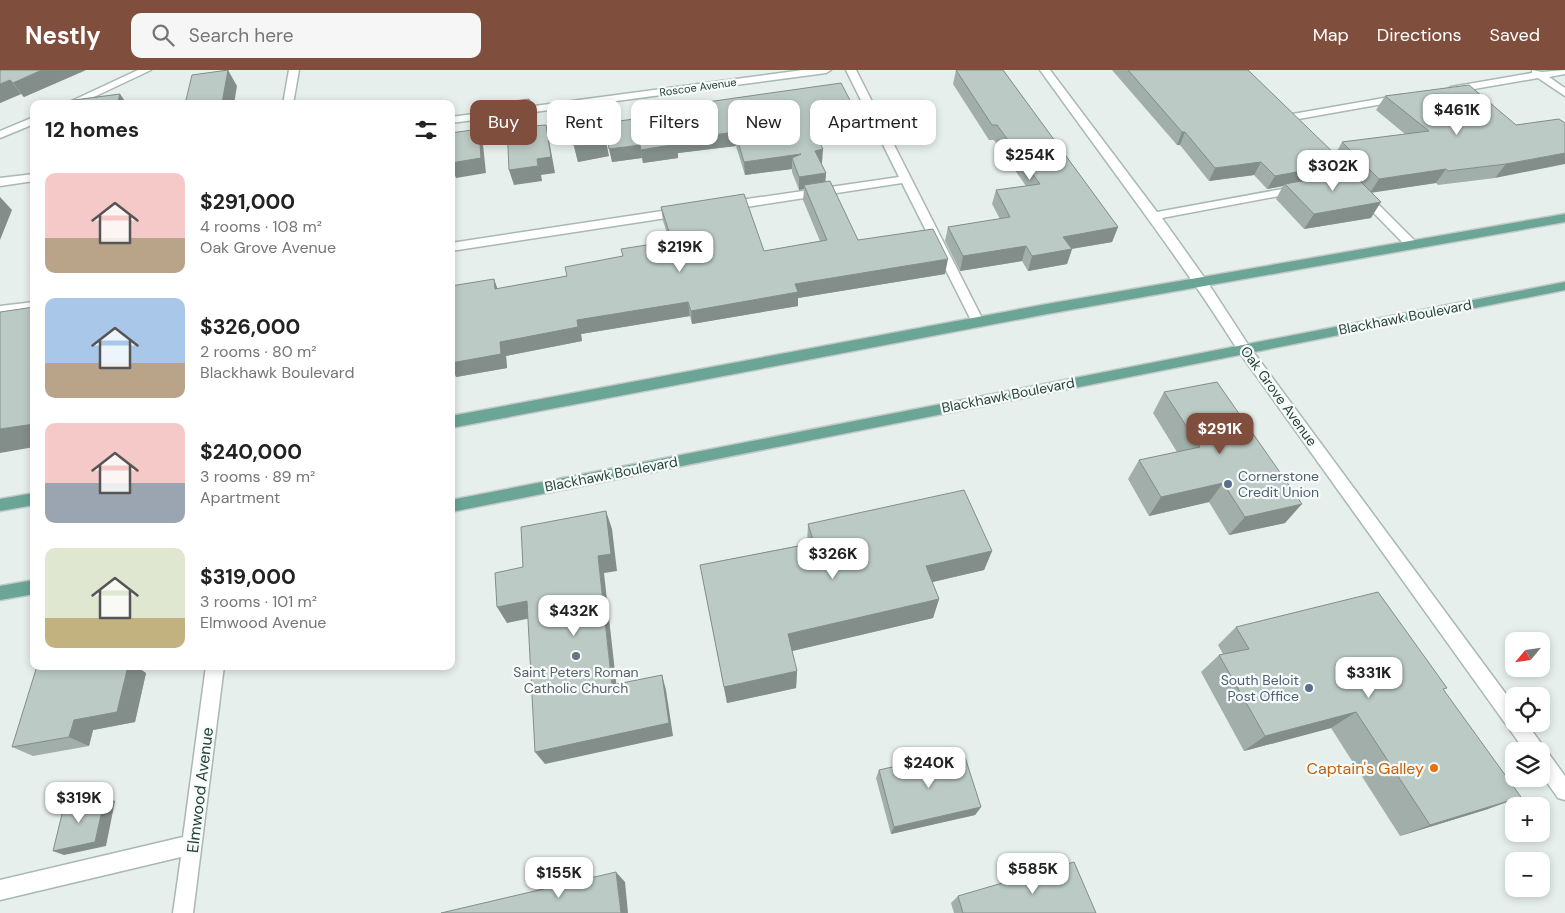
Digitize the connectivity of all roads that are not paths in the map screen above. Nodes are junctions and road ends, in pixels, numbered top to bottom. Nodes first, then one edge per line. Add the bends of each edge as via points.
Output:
1 (146, 70) edge
2 (294, 70) edge
3 (826, 70) edge
4 (851, 70) edge
5 (1045, 70) edge
6 (1565, 71) edge
7 (1536, 73) edge
8 (1442, 92) edge
9 (1565, 93) edge
10 (1413, 96) edge
11 (79, 100) edge
12 (289, 100) edge
13 (455, 119) edge
14 (30, 122) edge
15 (1299, 131) edge
16 (0, 135) edge
17 (1312, 143) edge
18 (1343, 176) junction
19 (30, 178) edge
20 (906, 179) junction
21 (1328, 180) edge
22 (0, 182) edge
23 (1313, 186) edge
24 (713, 208) edge
25 (693, 211) edge
26 (1154, 216) junction
27 (1565, 218) edge
28 (455, 246) edge
29 (1412, 246) junction
30 (1202, 283) junction
31 (1565, 286) edge
32 (30, 307) edge
33 (0, 311) edge
34 (978, 322) junction
35 (1244, 349) junction
36 (455, 421) edge
37 (30, 500) edge
38 (0, 505) edge
39 (455, 505) edge
40 (30, 588) edge
41 (0, 593) edge
42 (215, 670) edge
43 (1505, 708) edge
44 (1550, 770) edge
45 (1565, 791) edge
46 (193, 844) junction
47 (0, 890) edge
48 (182, 913) edge

1 - 11 street
2 - 12 street
3 - 13 street, Roscoe Avenue
4 - 20 street
5 - 26 street, Oak Grove Avenue
6 - 7 street
7 - 8 street
7 - 9 street
10 - 15 street via 1283,114
14 - 16 street
17 - 18 street
18 - 21 street
18 - 29 street
19 - 22 street
20 - 24 street
20 - 34 street
23 - 26 street
25 - 28 street
26 - 30 street, Oak Grove Avenue
27 - 29 main road
29 - 30 main road
30 - 34 main road
30 - 35 street, Oak Grove Avenue
31 - 35 main road, Blackhawk Boulevard
32 - 33 street
34 - 36 main road
35 - 39 main road, Blackhawk Boulevard
35 - 43 street, Oak Grove Avenue
37 - 38 main road
40 - 41 main road
42 - 46 street, Elmwood Avenue
44 - 45 street
46 - 47 street
46 - 48 street, Elmwood Avenue

